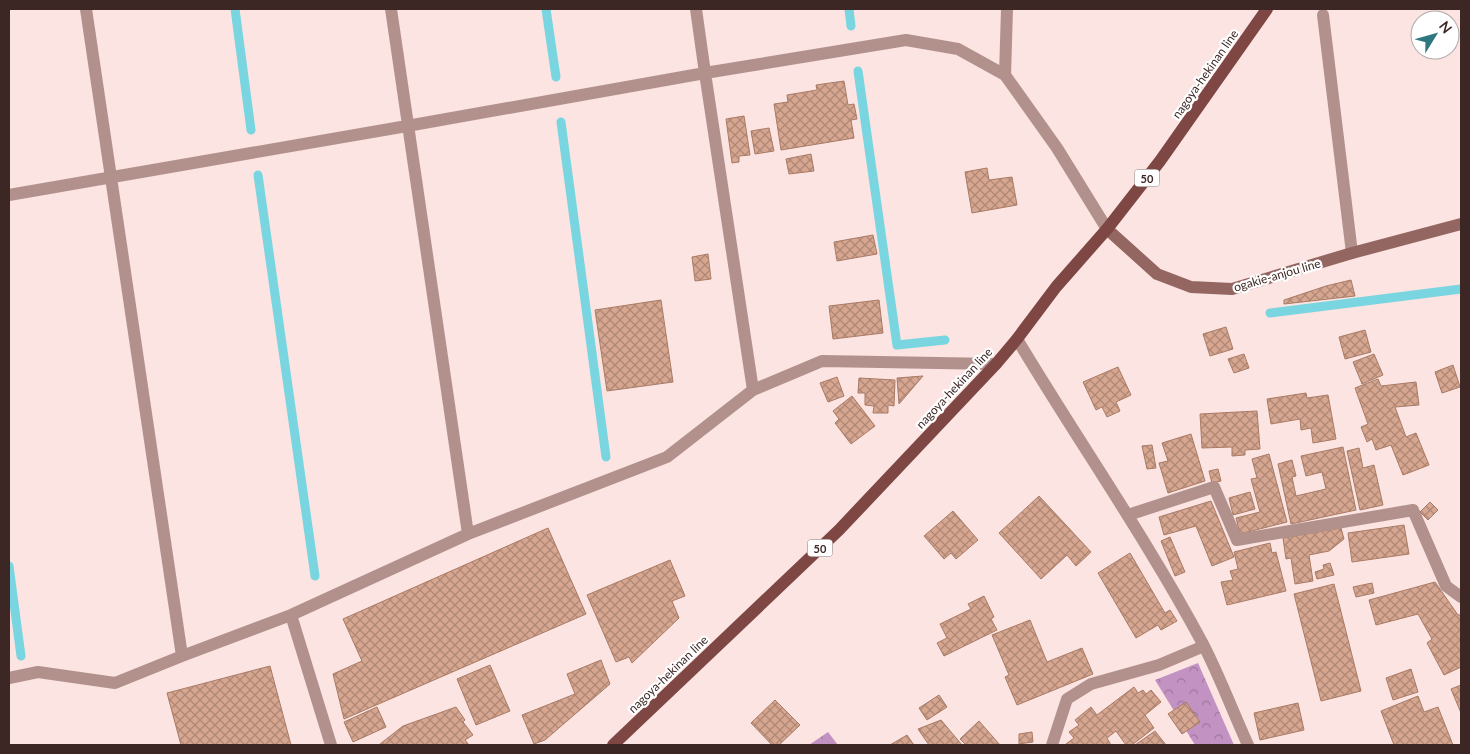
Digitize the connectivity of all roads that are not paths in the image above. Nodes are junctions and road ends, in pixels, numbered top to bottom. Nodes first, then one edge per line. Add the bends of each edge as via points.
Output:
1 (86, 9) edge
2 (391, 9) edge
3 (696, 9) edge
4 (1007, 9) edge
5 (1267, 9) edge
6 (1323, 15) dead end
7 (705, 73) junction
8 (1005, 75) junction
9 (407, 126) junction
10 (111, 177) junction
11 (9, 195) edge
12 (1461, 224) edge
13 (1107, 229) junction
14 (1352, 253) junction
15 (1017, 339) junction
16 (996, 364) junction
17 (753, 390) junction
18 (1128, 515) junction
19 (468, 534) junction
20 (1461, 597) edge
21 (291, 615) junction
22 (1204, 646) junction
23 (182, 656) junction
24 (9, 678) edge
25 (331, 745) edge
26 (613, 745) edge
27 (1052, 745) edge
28 (1248, 745) edge

1 - 10 street
2 - 9 street
3 - 7 street
4 - 8 street
5 - 13 main road, nagoya-hekinan line / 50 via 1160,161
6 - 14 street
7 - 8 street via 906,40 958,49
7 - 9 street
7 - 17 street
8 - 13 street via 1057,148
9 - 10 street
9 - 19 street
10 - 11 street
10 - 23 street
12 - 14 main road, ogakie-anjou line
13 - 14 main road, ogakie-anjou line via 1157,274 1191,286 1232,290
13 - 15 main road, nagoya-hekinan line / 50 via 1056,287
15 - 16 main road, nagoya-hekinan line / 50
15 - 18 street
16 - 17 street via 822,361
16 - 26 main road, nagoya-hekinan line / 50 via 839,530
17 - 19 street via 667,457
18 - 20 street via 1214,487 1237,540 1413,510 1446,586
18 - 22 street
19 - 21 street
21 - 23 street
21 - 25 street
22 - 27 street via 1159,665 1091,684 1067,699
22 - 28 street
23 - 24 street via 115,683 38,672

